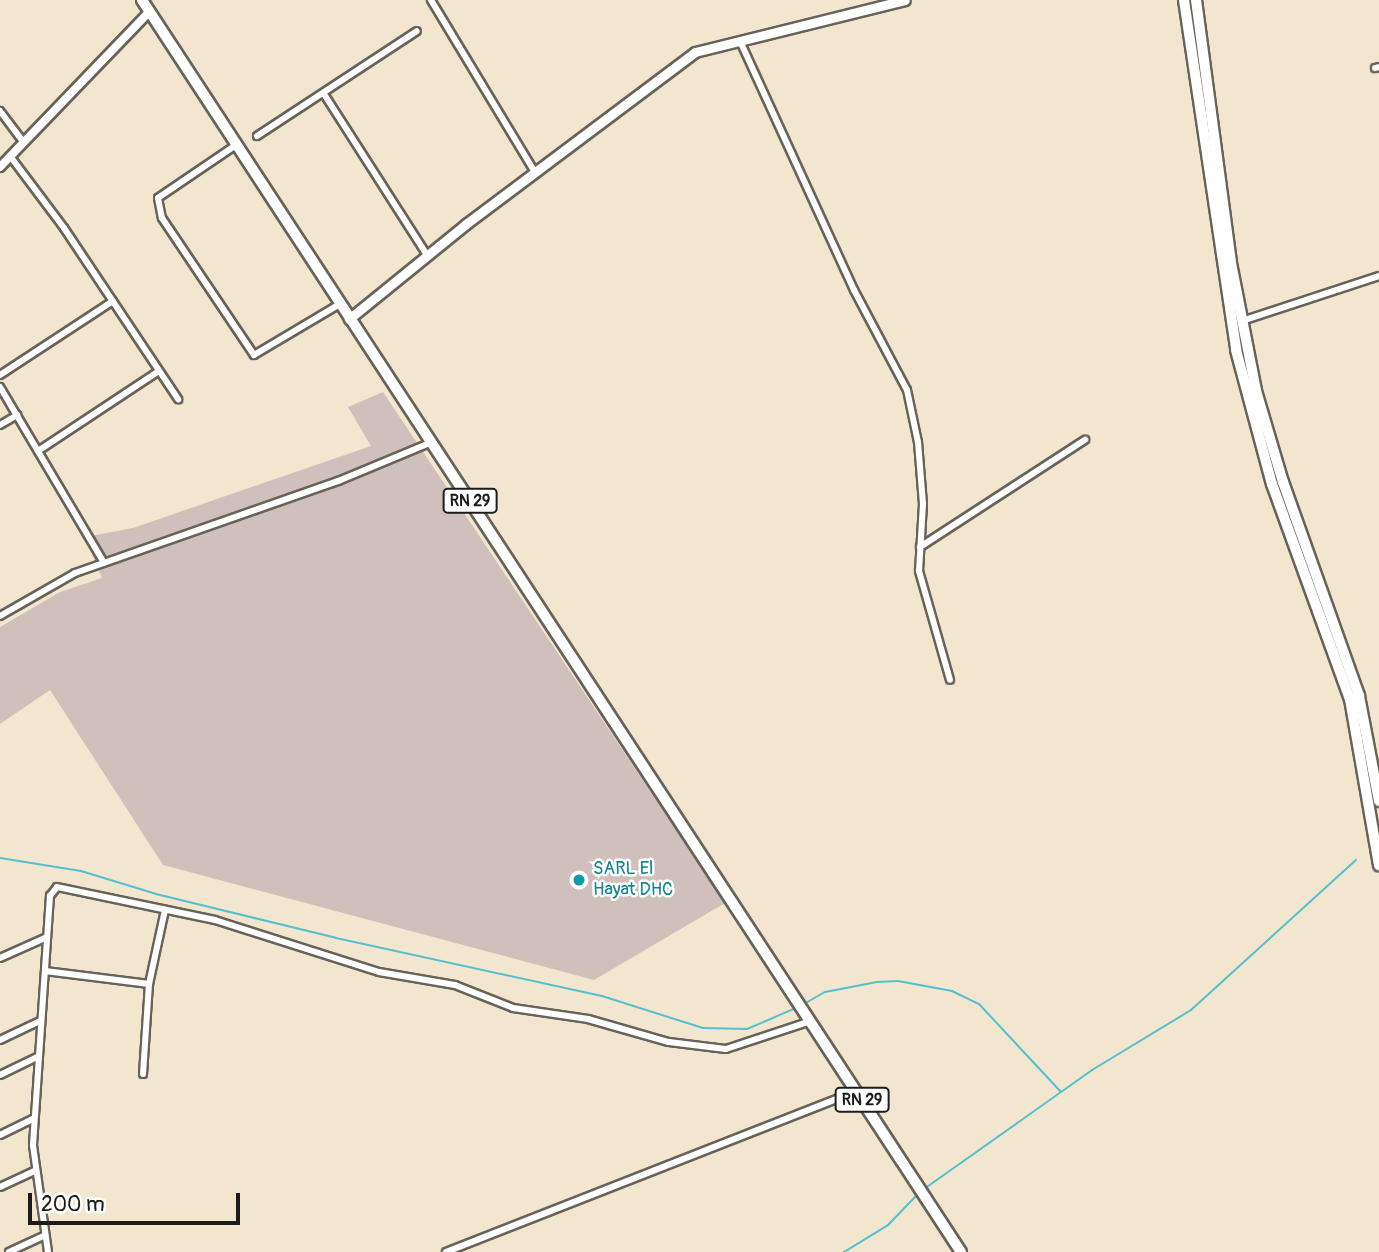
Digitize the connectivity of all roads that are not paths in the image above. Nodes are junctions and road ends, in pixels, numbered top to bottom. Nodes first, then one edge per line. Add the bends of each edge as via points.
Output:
1 (142, 0) edge
2 (431, 0) edge
3 (905, 0) edge
4 (1184, 0) edge
5 (1196, 0) edge
6 (149, 12) junction
7 (417, 31) dead end
8 (740, 41) junction
9 (324, 94) junction
10 (0, 111) edge
11 (257, 136) dead end
12 (23, 142) junction
13 (236, 145) junction
14 (10, 156) junction
15 (0, 167) edge
16 (534, 171) junction
17 (427, 255) junction
18 (1379, 276) edge
19 (113, 301) junction
20 (340, 304) junction
21 (349, 318) junction
22 (1242, 321) junction
23 (159, 371) junction
24 (0, 375) edge
25 (0, 387) edge
26 (178, 400) dead end
27 (17, 415) junction
28 (0, 425) edge
29 (1085, 440) dead end
30 (432, 442) junction
31 (38, 451) junction
32 (920, 547) junction
33 (104, 563) junction
34 (0, 615) edge
35 (950, 680) dead end
36 (1379, 801) edge
37 (1379, 866) edge
38 (166, 910) junction
39 (47, 937) junction
40 (0, 958) edge
41 (44, 971) junction
42 (149, 984) junction
43 (40, 1021) junction
44 (811, 1021) junction
45 (0, 1040) edge
46 (37, 1057) junction
47 (144, 1074) dead end
48 (0, 1075) edge
49 (856, 1091) junction
50 (33, 1119) junction
51 (0, 1135) edge
52 (34, 1171) junction
53 (0, 1187) edge
54 (45, 1235) junction
55 (9, 1252) edge
56 (48, 1252) edge
57 (446, 1252) edge
58 (961, 1252) edge

1 - 6 main road, RN 29
2 - 16 street
3 - 8 main road
4 - 37 highway via 1236,349 1272,484 1350,699
5 - 22 highway
6 - 12 street
6 - 13 main road, RN 29
7 - 9 street
8 - 16 main road via 695,52 673,65
8 - 32 street via 854,290 907,390 918,442 923,504
9 - 11 street
9 - 17 street
10 - 12 street
12 - 14 street
13 - 20 main road, RN 29
13 - 20 street via 155,202 170,229 254,355
14 - 15 street
14 - 19 street
16 - 17 main road
17 - 21 main road
18 - 22 street
19 - 23 street
19 - 24 street
20 - 21 main road, RN 29
21 - 30 main road, RN 29
22 - 36 highway via 1283,482 1359,696
23 - 26 street
23 - 31 street
25 - 27 street
27 - 28 street
27 - 31 street
29 - 32 street
30 - 33 street via 338,481
30 - 44 main road, RN 29
31 - 33 street
32 - 35 street via 919,571
33 - 34 street via 48,585
38 - 39 street via 57,887 50,894
38 - 42 street
38 - 44 street via 235,925 379,972 455,985 513,1008 588,1019 682,1044 726,1049
39 - 40 street
39 - 41 street
41 - 42 street
41 - 43 street
42 - 47 street
43 - 45 street
43 - 46 street
44 - 49 main road, RN 29
46 - 48 street
46 - 50 street
49 - 57 street
49 - 58 main road, RN 29
50 - 51 street
50 - 52 street
52 - 53 street
52 - 54 street
54 - 55 street
54 - 56 street

